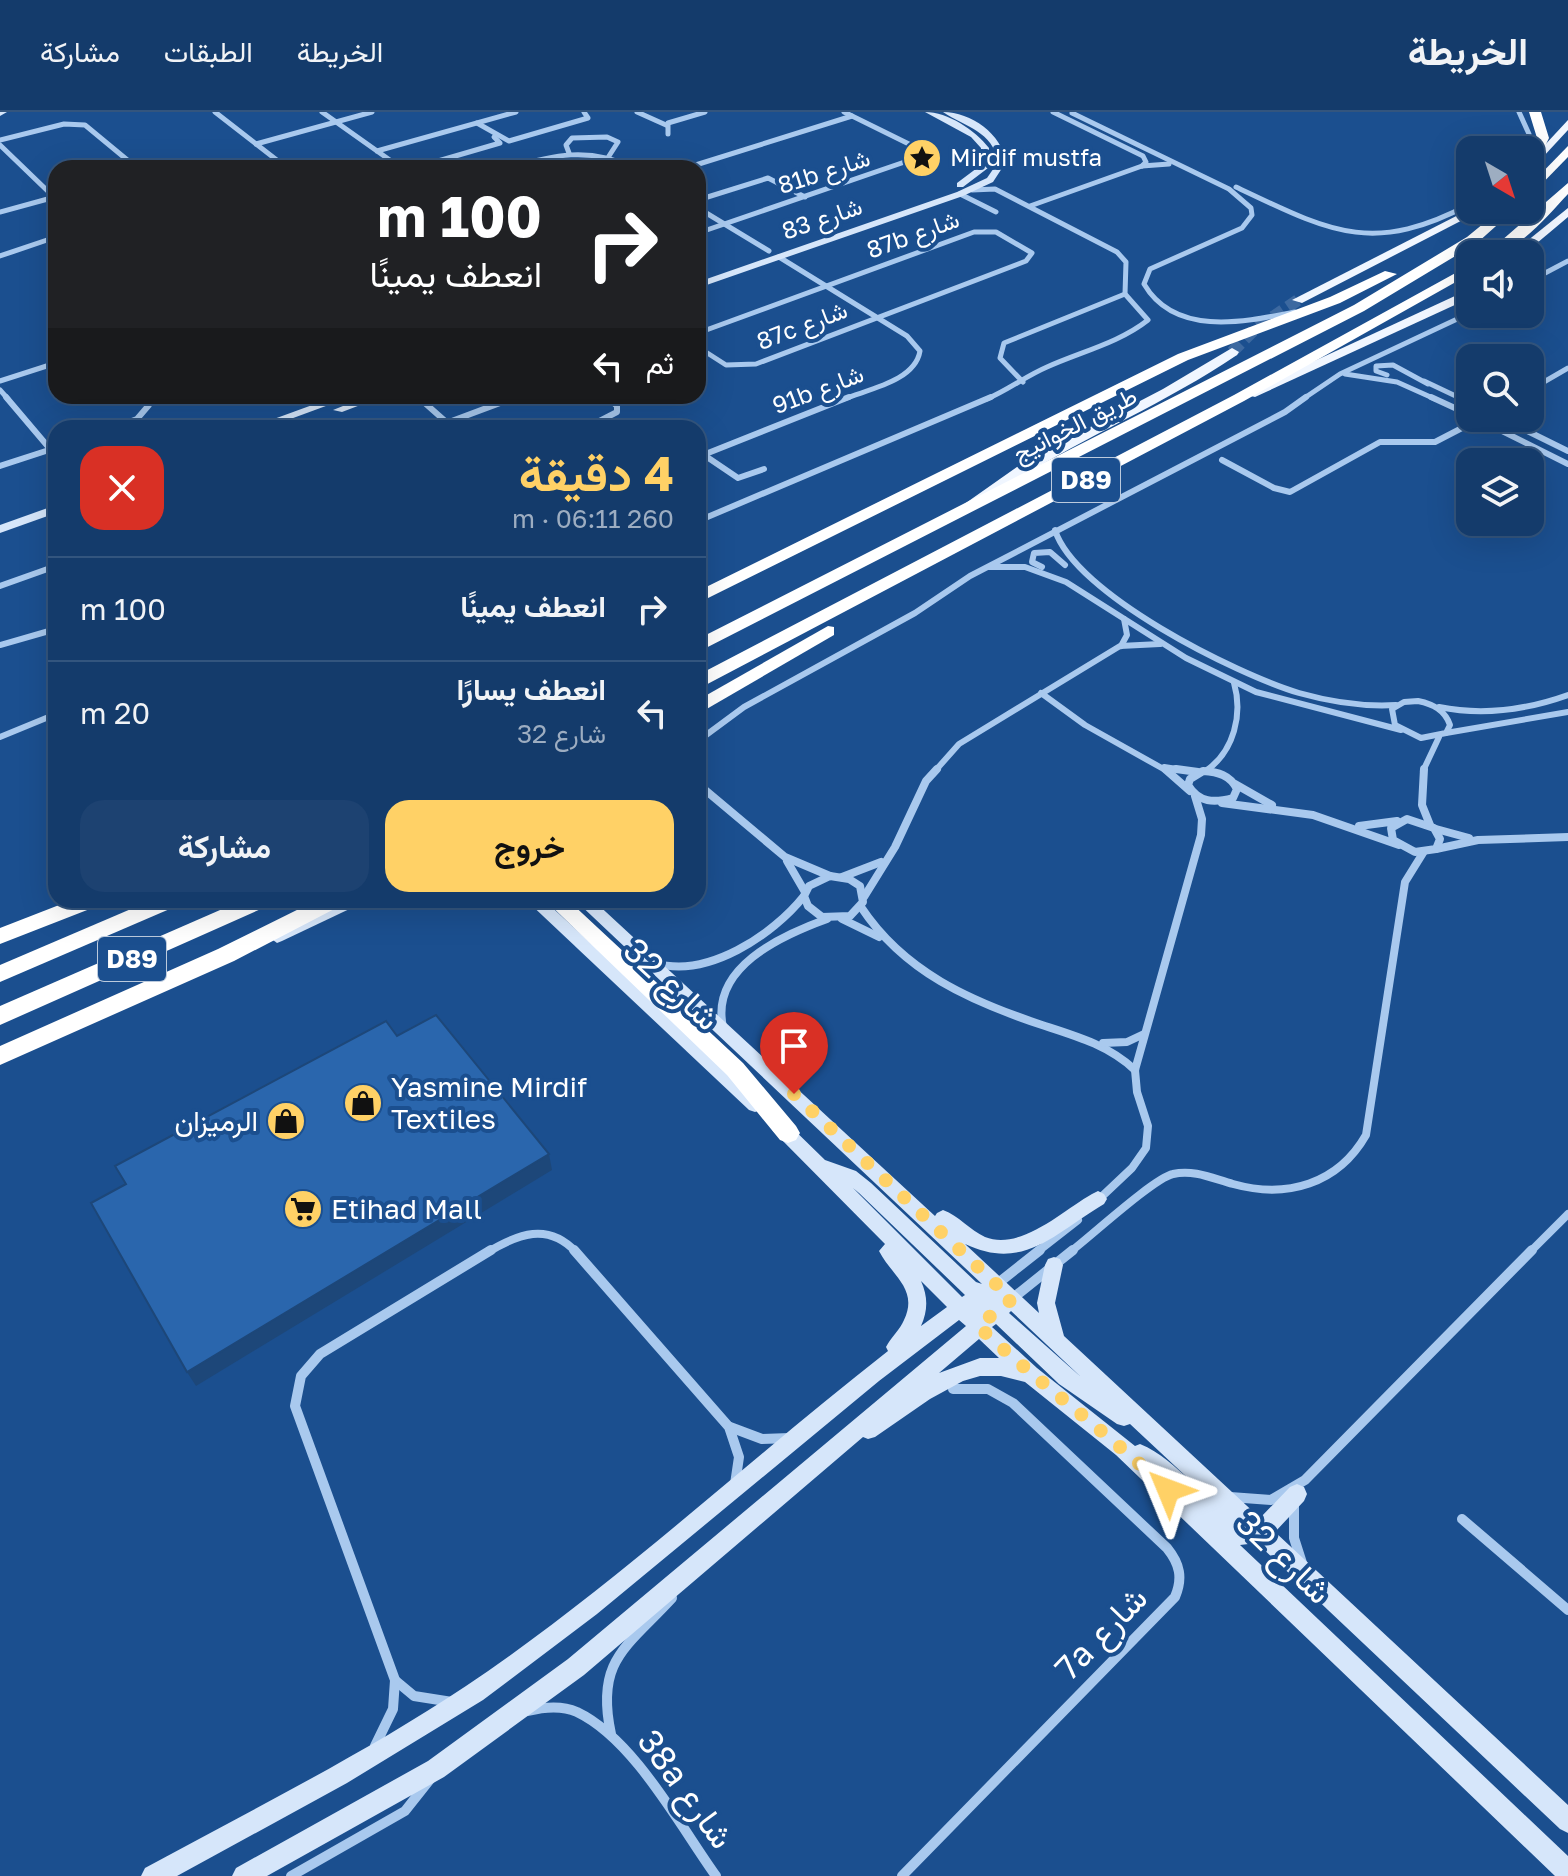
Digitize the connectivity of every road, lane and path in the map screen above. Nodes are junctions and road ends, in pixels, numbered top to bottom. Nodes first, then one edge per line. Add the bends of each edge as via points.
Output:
1 (215, 112) edge
2 (322, 112) edge
3 (372, 112) edge
4 (516, 112) edge
5 (584, 112) edge
6 (637, 112) edge
7 (705, 112) edge
8 (844, 112) edge
9 (929, 112) edge
10 (947, 112) edge
11 (1053, 112) edge
12 (1519, 112) edge
13 (1527, 112) edge
14 (1535, 112) edge
15 (1070, 113) edge
16 (852, 116) junction
17 (336, 122) junction
18 (475, 123) junction
19 (1568, 123) edge
20 (666, 125) junction
21 (668, 134) dead end
22 (1530, 136) edge
23 (1536, 136) edge
24 (1541, 136) edge
25 (0, 143) edge
26 (256, 144) junction
27 (1568, 150) edge
28 (377, 151) junction
29 (1544, 151) edge
30 (569, 153) junction
31 (609, 156) junction
32 (127, 160) edge
33 (277, 160) edge
34 (390, 160) edge
35 (442, 160) edge
36 (541, 160) edge
37 (617, 160) edge
38 (706, 162) edge
39 (1142, 166) junction
40 (1185, 168) junction
41 (1544, 177) edge
42 (992, 184) junction
43 (1568, 187) edge
44 (48, 191) edge
45 (960, 194) junction
46 (706, 197) edge
47 (805, 197) junction
48 (48, 200) edge
49 (1030, 206) junction
50 (1568, 211) edge
51 (0, 212) edge
52 (996, 212) dead end
53 (1456, 212) edge
54 (706, 213) edge
55 (1456, 220) edge
56 (725, 224) junction
57 (1482, 224) edge
58 (1491, 224) edge
59 (706, 230) edge
60 (824, 232) junction
61 (48, 240) edge
62 (1511, 240) edge
63 (1534, 240) edge
64 (1553, 242) dead end
65 (1544, 249) edge
66 (769, 251) junction
67 (0, 256) edge
68 (779, 257) junction
69 (1568, 261) edge
70 (706, 273) edge
71 (1544, 274) edge
72 (1456, 277) edge
73 (706, 282) edge
74 (825, 286) junction
75 (1125, 294) junction
76 (1456, 294) edge
77 (1456, 299) edge
78 (1298, 300) tunnel mouth
79 (1311, 309) junction
80 (1422, 315) junction
81 (877, 317) junction
82 (1456, 319) edge
83 (706, 330) edge
84 (1392, 348) junction
85 (706, 352) edge
86 (1232, 352) tunnel mouth
87 (48, 366) edge
88 (1566, 371) edge
89 (1340, 374) junction
90 (0, 381) edge
91 (1023, 382) junction
92 (1544, 383) edge
93 (1428, 384) junction
94 (1417, 389) junction
95 (0, 390) edge
96 (1456, 397) edge
97 (1239, 398) junction
98 (148, 404) edge
99 (325, 404) edge
100 (356, 404) edge
101 (425, 404) edge
102 (498, 404) edge
103 (615, 404) edge
104 (1456, 408) edge
105 (132, 420) edge
106 (278, 420) edge
107 (311, 420) edge
108 (444, 420) edge
109 (455, 420) edge
110 (602, 420) edge
111 (1456, 431) edge
112 (1506, 432) edge
113 (1531, 432) edge
114 (48, 443) edge
115 (48, 450) edge
116 (1568, 451) edge
117 (706, 454) edge
118 (706, 459) edge
119 (1222, 460) dead end
120 (1568, 464) edge
121 (0, 466) edge
122 (764, 469) dead end
123 (48, 501) edge
124 (965, 509) junction
125 (48, 512) edge
126 (0, 517) edge
127 (706, 518) edge
128 (0, 529) edge
129 (995, 529) junction
130 (1055, 530) junction
131 (985, 568) junction
132 (48, 569) edge
133 (1090, 579) junction
134 (0, 586) edge
135 (1075, 587) junction
136 (706, 594) edge
137 (1124, 619) junction
138 (48, 631) edge
139 (706, 642) edge
140 (0, 645) edge
141 (1165, 645) junction
142 (1120, 646) junction
143 (706, 679) edge
144 (1233, 683) junction
145 (1041, 693) junction
146 (1568, 695) edge
147 (706, 704) edge
148 (1396, 705) junction
149 (1436, 706) junction
150 (1568, 712) edge
151 (48, 717) edge
152 (1401, 730) junction
153 (1443, 734) junction
154 (706, 735) edge
155 (0, 737) edge
156 (1156, 764) junction
157 (1202, 772) junction
158 (1235, 784) junction
159 (706, 791) edge
160 (1192, 794) junction
161 (1222, 803) junction
162 (1283, 811) junction
163 (1399, 820) junction
164 (1354, 826) junction
165 (1432, 827) junction
166 (1568, 837) edge
167 (1478, 840) junction
168 (1399, 845) junction
169 (1436, 849) junction
170 (1423, 853) junction
171 (785, 857) junction
172 (886, 860) junction
173 (830, 876) junction
174 (842, 877) junction
175 (805, 894) junction
176 (864, 897) junction
177 (861, 907) junction
178 (72, 908) edge
179 (153, 908) edge
180 (245, 908) edge
181 (319, 908) edge
182 (339, 908) edge
183 (543, 908) edge
184 (564, 908) edge
185 (592, 908) edge
186 (827, 919) junction
187 (842, 919) junction
188 (0, 936) edge
189 (886, 942) junction
190 (226, 955) junction
191 (649, 961) junction
192 (0, 974) edge
193 (0, 1016) edge
194 (725, 1031) junction
195 (1144, 1034) junction
196 (1097, 1043) junction
197 (0, 1056) edge
198 (1135, 1070) junction
199 (788, 1133) junction
200 (822, 1166) junction
201 (1098, 1199) junction
202 (908, 1200) junction
203 (866, 1213) junction
204 (1568, 1214) edge
205 (1054, 1265) junction
206 (1005, 1292) junction
207 (979, 1295) junction
208 (959, 1307) junction
209 (986, 1319) junction
210 (1058, 1343) junction
211 (1030, 1374) junction
212 (871, 1375) junction
213 (953, 1389) dead end
214 (729, 1427) junction
215 (798, 1436) junction
216 (1156, 1438) junction
217 (845, 1441) junction
218 (1123, 1448) junction
219 (1301, 1487) junction
220 (732, 1490) junction
221 (1215, 1493) junction
222 (1462, 1519) dead end
223 (1259, 1533) junction
224 (692, 1570) junction
225 (1310, 1583) junction
226 (1567, 1609) edge
227 (395, 1680) junction
228 (466, 1698) junction
229 (512, 1714) junction
230 (611, 1735) junction
231 (361, 1762) junction
232 (436, 1769) junction
233 (1568, 1821) edge
234 (1568, 1872) edge
235 (153, 1876) edge
236 (244, 1876) edge
237 (291, 1876) edge
238 (716, 1876) edge
239 (902, 1876) edge

1 - 26 street
2 - 17 street
3 - 17 street
4 - 18 street
5 - 18 street via 588,118 511,140
6 - 20 street
7 - 20 street
8 - 16 street
9 - 60 street, شارع 83 via 974,135 987,152 982,171 949,189
10 - 42 street via 997,142 1002,162
11 - 39 street via 1143,156
12 - 22 street
13 - 23 highway
14 - 24 highway
15 - 40 street
15 - 53 street via 1339,231 1408,234
16 - 38 street
16 - 47 street, 81b شارع via 917,148 922,156
17 - 26 street
17 - 28 street
18 - 28 street
18 - 35 street via 500,143
19 - 29 main road
20 - 21 street
25 - 32 street via 64,124 85,125
25 - 44 street
26 - 33 street
27 - 41 highway
28 - 34 street
30 - 31 street
30 - 31 street via 567,143 575,137 607,137 618,142
30 - 36 street
31 - 37 street
39 - 40 street
39 - 49 street
40 - 79 street via 1240,195 1252,215 1242,228 1150,269 1144,284 1153,300 1178,314 1230,323
42 - 45 street, شارع 83
42 - 49 street
43 - 62 highway
45 - 52 street
45 - 68 street, شارع 83
46 - 47 street via 768,178
47 - 56 street, 81b شارع
48 - 51 street
49 - 75 street via 1123,256
50 - 63 main road
54 - 56 street
55 - 78 main road
56 - 59 street, 81b شارع
56 - 66 street
57 - 79 highway
58 - 124 highway, طريق الخوانيج / D89 via 1359,308
60 - 66 street, شارع 83
60 - 68 street via 829,234
61 - 67 street
64 - 65 main road
66 - 70 street, شارع 83
68 - 73 street, شارع 83
68 - 74 street
69 - 71 street
72 - 97 highway, طريق الخوانيج / D89
74 - 81 street
74 - 81 street, 87b شارع via 979,231 996,232 1032,253 1026,261
74 - 83 street, 87c شارع
75 - 91 street via 1146,315 1144,325 1058,361
75 - 91 street via 1004,343 1003,365
76 - 80 main road
77 - 80 main road
79 - 136 highway via 1183,357
80 - 97 main road
81 - 85 street, 87c شارع via 749,366 726,365
81 - 117 street, 91b شارع via 920,351 908,373
82 - 84 street
84 - 89 street
84 - 93 street via 1397,363
86 - 124 main road via 1198,376 1016,474
87 - 90 street
88 - 92 street
89 - 94 street
89 - 130 street via 1285,412
91 - 127 street
93 - 94 street via 1393,365 1376,366 1380,373
93 - 96 street
94 - 104 street
95 - 114 street
97 - 129 highway, طريق الخوانيج / D89
98 - 105 street via 144,415
99 - 106 street
100 - 107 street
101 - 108 street
102 - 109 street
103 - 110 street via 617,412
111 - 119 street via 1435,442 1380,442 1290,492
112 - 120 street
113 - 116 street
115 - 121 street
118 - 122 street via 738,478
123 - 126 street
124 - 139 highway, طريق الخوانيج / D89
125 - 128 street
129 - 143 highway, طريق الخوانيج / D89
129 - 147 highway
130 - 131 street
130 - 133 street via 1058,550
131 - 135 street via 1025,567
131 - 154 street via 915,613 744,707
132 - 134 street
133 - 135 street via 1050,552 1031,555 1032,562
133 - 148 street via 1197,648 1258,678 1333,700
135 - 137 street
137 - 141 street
137 - 142 street via 1127,635
138 - 140 street
141 - 142 street
141 - 144 street
142 - 145 street
144 - 152 street
144 - 157 street via 1239,701 1226,751
145 - 156 street
145 - 172 street via 946,756 926,781
146 - 149 street via 1489,711
148 - 149 street via 1411,701
148 - 152 street via 1391,719
149 - 153 street via 1449,720
150 - 153 street
151 - 155 street
152 - 153 street via 1421,738
153 - 165 street via 1428,753 1421,798
156 - 157 street
156 - 160 street
157 - 158 street via 1225,775
157 - 160 street via 1190,779
158 - 161 street via 1233,798
158 - 162 street
159 - 171 street
160 - 161 street
160 - 195 street via 1202,819 1201,835
161 - 162 street
162 - 164 street
163 - 164 street
163 - 165 street via 1415,819
163 - 168 street via 1390,834
164 - 168 street
165 - 167 street
165 - 169 street via 1440,839
166 - 167 street
167 - 169 street
168 - 170 street
169 - 170 street
170 - 205 street via 1405,882 1366,1135 1346,1166 1330,1177 1289,1189 1241,1186 1192,1171 1168,1175
171 - 173 street
171 - 175 street
172 - 174 street
172 - 176 street
173 - 174 street
173 - 175 street via 814,881
174 - 176 street via 860,886
175 - 186 street via 813,913
175 - 191 street via 790,913 709,961 685,968
176 - 177 street
177 - 187 street
177 - 189 street
178 - 188 highway
179 - 192 highway, D89
180 - 193 highway, D89
181 - 190 highway
182 - 190 street
183 - 199 street, شارع 32
184 - 199 highway via 749,1084
185 - 191 street, شارع 32
186 - 187 street
186 - 194 street via 798,931 728,978 718,1010
187 - 189 street
189 - 196 street via 960,994
190 - 197 highway
191 - 194 street, شارع 32
194 - 202 street, شارع 32
195 - 196 street
195 - 198 street
196 - 198 street
198 - 201 street via 1148,1143
199 - 200 street, شارع 32
200 - 203 street, شارع 32
200 - 207 street via 857,1182
201 - 202 street via 1028,1244 1003,1249 978,1245 934,1211
201 - 206 street
202 - 206 street, شارع 32
203 - 208 street, شارع 32
203 - 212 street via 875,1236 910,1276 918,1298 910,1332
204 - 219 street
205 - 206 street
205 - 210 street via 1046,1303
206 - 207 street
206 - 209 street
206 - 210 street, شارع 32
207 - 208 street
208 - 209 street
208 - 212 street
209 - 211 street, شارع 32
209 - 216 street
209 - 217 street
210 - 216 street, شارع 32
211 - 217 street via 986,1365 958,1371
211 - 218 street, شارع 32
212 - 215 street
213 - 239 street, 7a شارع via 988,1389 1013,1403 1175,1556 1182,1578 1175,1597
214 - 215 street via 762,1439
214 - 220 street via 739,1457
214 - 227 street via 572,1248 549,1233 529,1232 508,1240 320,1354 301,1376 295,1406
215 - 220 street
216 - 221 street, شارع 32
217 - 224 street
218 - 223 street via 1159,1466 1230,1531 1245,1537
218 - 234 street, شارع 32
219 - 221 street via 1271,1500 1245,1501
219 - 223 street
219 - 225 street via 1292,1515 1294,1538
220 - 228 street
221 - 223 street, شارع 32
222 - 226 street
223 - 225 street, شارع 32
224 - 229 street
224 - 230 street, 38a شارع via 667,1605 614,1659 604,1703
225 - 233 street, شارع 32
227 - 228 street via 426,1700
227 - 231 street via 388,1723
228 - 231 street
229 - 230 street, 38a شارع via 560,1707 587,1717
229 - 232 street
230 - 238 street, 38a شارع
231 - 235 street
232 - 236 street
232 - 237 street via 405,1811

